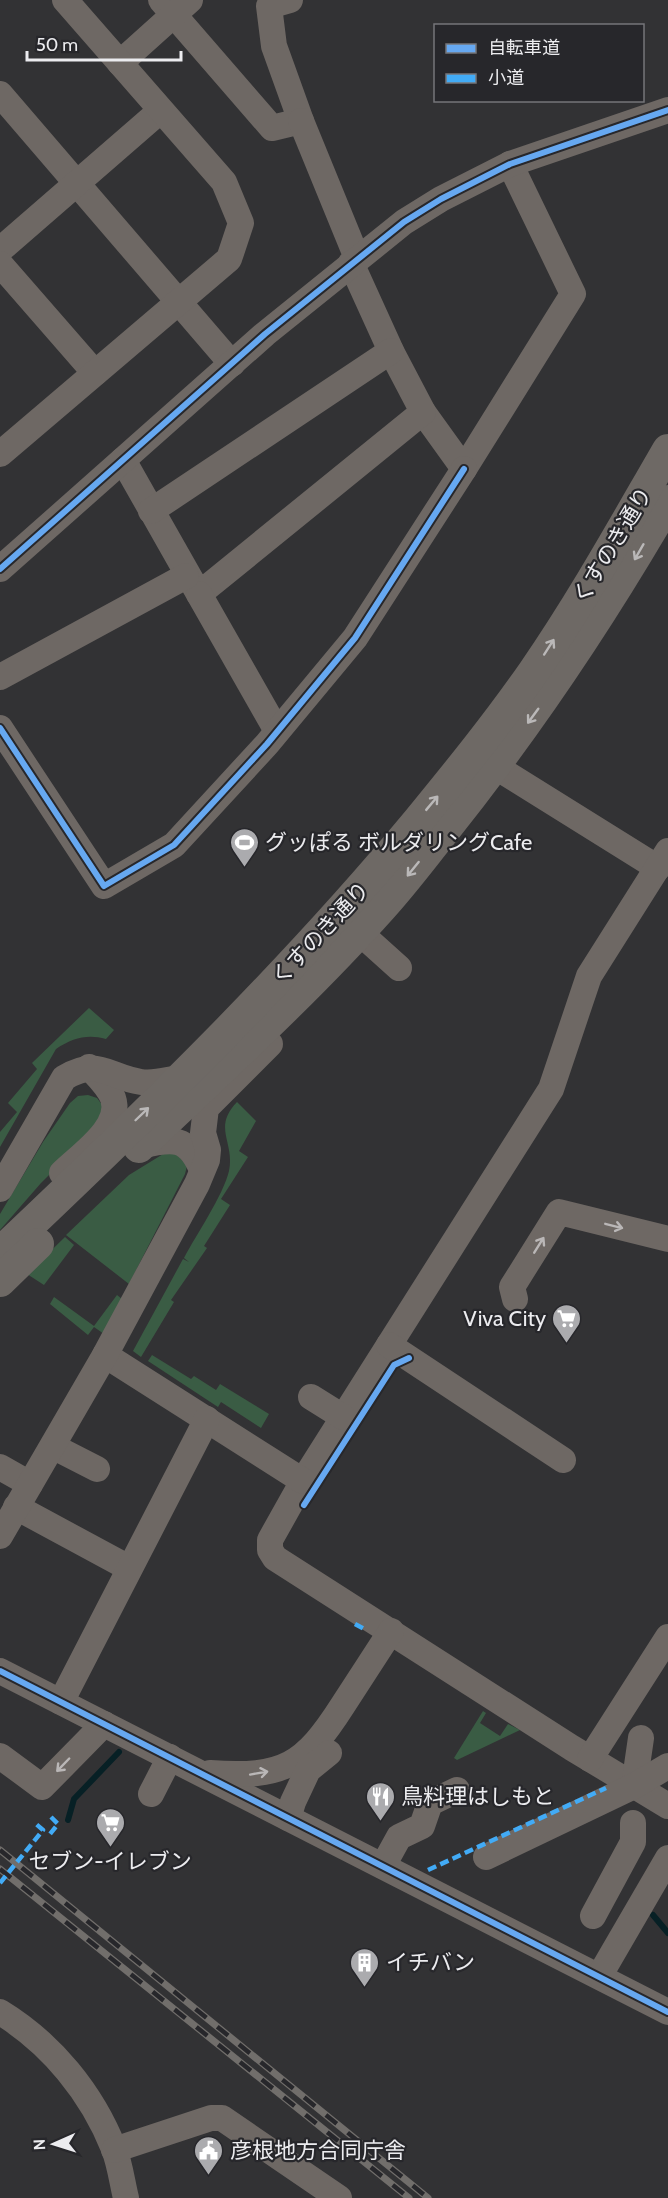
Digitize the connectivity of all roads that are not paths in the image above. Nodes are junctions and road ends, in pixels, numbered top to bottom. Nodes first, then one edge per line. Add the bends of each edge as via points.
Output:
1 (64, 0) edge
2 (276, 2) edge
3 (175, 6) edge
4 (120, 63) junction
5 (0, 94) edge
6 (668, 110) edge
7 (160, 111) junction
8 (301, 121) junction
9 (510, 164) junction
10 (78, 183) junction
11 (0, 250) edge
12 (354, 261) junction
13 (0, 264) edge
14 (179, 301) junction
15 (391, 351) junction
16 (232, 364) junction
17 (94, 373) junction
18 (423, 412) junction
19 (3, 444) edge
20 (668, 450) edge
21 (123, 460) junction
22 (464, 469) junction
23 (668, 501) edge
24 (151, 511) junction
25 (0, 569) edge
26 (193, 585) junction
27 (0, 677) edge
28 (0, 728) edge
29 (277, 731) junction
30 (496, 767) junction
31 (663, 859) edge
32 (359, 932) junction
33 (399, 968) dead end
34 (292, 1002) junction
35 (89, 1067) junction
36 (179, 1078) junction
37 (140, 1146) junction
38 (202, 1170) junction
39 (0, 1189) edge
40 (25, 1229) junction
41 (668, 1239) edge
42 (5, 1267) edge
43 (516, 1288) dead end
44 (389, 1345) junction
45 (105, 1355) junction
46 (311, 1397) dead end
47 (343, 1417) junction
48 (207, 1419) junction
49 (54, 1447) junction
50 (563, 1460) dead end
51 (0, 1467) edge
52 (98, 1469) dead end
53 (303, 1481) junction
54 (30, 1484) junction
55 (16, 1507) junction
56 (0, 1536) edge
57 (129, 1568) junction
58 (396, 1635) junction
59 (668, 1637) edge
60 (668, 1660) edge
61 (0, 1671) edge
62 (61, 1702) junction
63 (104, 1724) junction
64 (624, 1734) junction
65 (0, 1756) edge
66 (170, 1757) junction
67 (582, 1758) junction
68 (668, 1766) edge
69 (201, 1773) junction
70 (634, 1786) junction
71 (457, 1790) dead end
72 (151, 1794) dead end
73 (668, 1806) edge
74 (288, 1818) junction
75 (633, 1823) dead end
76 (486, 1857) dead end
77 (668, 1858) edge
78 (383, 1866) junction
79 (593, 1916) dead end
80 (600, 1975) junction
81 (0, 2012) edge
82 (668, 2012) edge
83 (114, 2150) junction
84 (126, 2198) edge
85 (339, 2198) edge

1 - 4 street
2 - 8 street via 274,46
3 - 4 street
3 - 8 street via 272,128
4 - 7 street
5 - 10 street
6 - 9 street
7 - 10 street
7 - 14 street via 224,183 241,223 229,259
8 - 12 street
9 - 12 street via 404,222
9 - 22 street via 573,294
10 - 11 street
10 - 14 street
12 - 15 street
12 - 16 street
13 - 17 street
14 - 16 street
14 - 17 street
15 - 18 street
15 - 24 street
16 - 21 street
17 - 19 street
18 - 22 street
18 - 26 street
36 -> 20 main road, くすのき通り via 352,900 471,756 558,634
21 - 24 street
21 - 25 street
22 - 29 street via 355,638
23 -> 30 main road, くすのき通り via 556,684
24 - 26 street
26 - 27 street
26 - 29 street
28 - 29 street via 104,886 174,845
30 - 31 street
30 -> 32 main road, くすのき通り
31 - 44 street via 588,976 551,1089
32 - 33 street
32 - 34 main road, くすのき通り
34 - 37 main road, くすのき通り
34 - 38 street via 274,1040 206,1108 202,1133 208,1150
35 - 36 street via 139,1082
35 - 39 street via 64,1078
35 - 40 street via 113,1099 111,1124 49,1186
40 -> 36 main road, くすのき通り
37 - 38 street via 175,1141 192,1150
37 - 42 main road, くすのき通り
38 - 45 street via 183,1215
40 - 42 main road, くすのき通り
43 -> 41 street via 559,1212
44 - 47 street
44 - 50 street
45 - 48 street
45 - 49 street
46 - 47 street
47 - 53 street
48 - 53 street via 245,1450
48 - 57 street
49 - 52 street
49 - 54 street
51 - 54 street
53 - 58 street via 270,1540 268,1562 346,1612
54 - 55 street
55 - 56 street
55 - 57 street via 98,1556
57 - 62 street
58 - 67 street
69 -> 58 street via 262,1773 299,1760 322,1738
58 - 74 street via 328,1755 308,1770
59 - 64 street
60 - 64 street
61 - 62 street
62 - 63 street
63 -> 65 street via 42,1787
63 - 66 street
64 - 67 street
64 - 70 street
66 - 69 street
66 - 72 street
67 - 70 street
68 - 70 street
69 - 74 street
70 - 73 street
70 - 76 street
71 - 78 street via 430,1803 422,1826 399,1837
74 - 78 street
75 - 79 street via 633,1842
77 - 80 street
78 - 80 street
80 - 82 street
81 - 83 street via 48,2050 78,2083
83 - 84 street
83 - 85 street via 211,2118 222,2118

